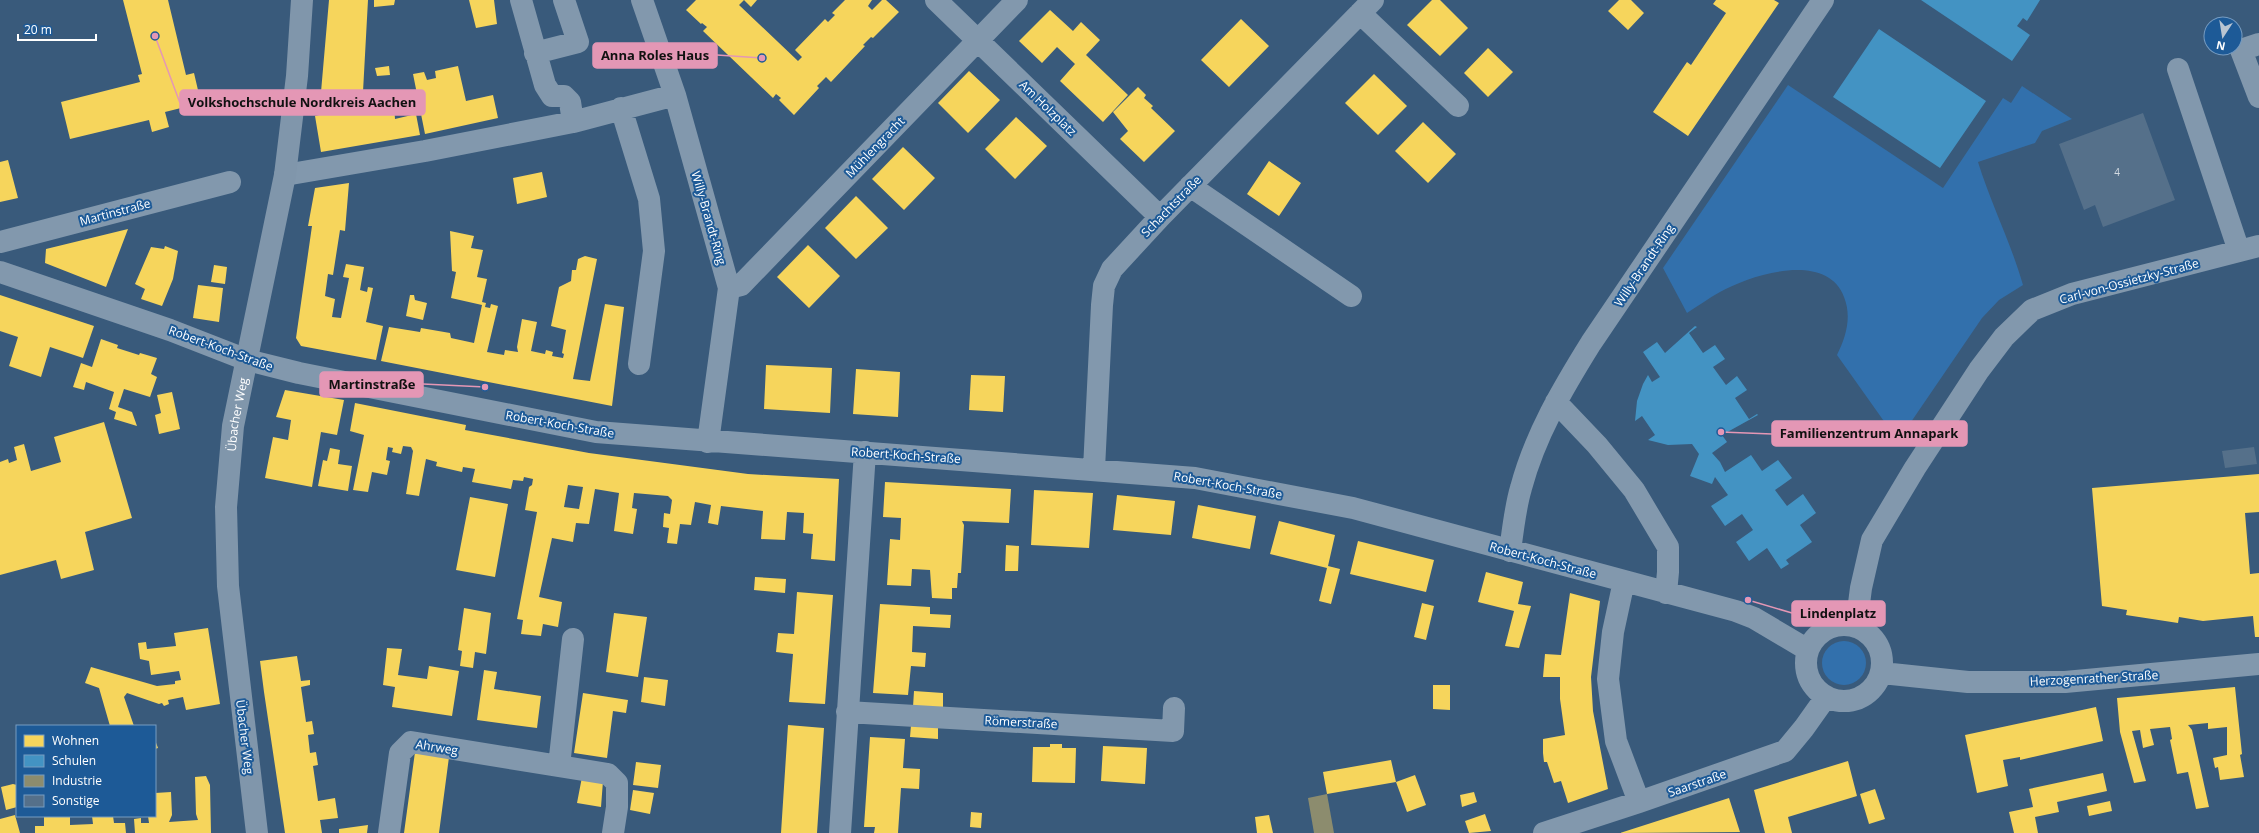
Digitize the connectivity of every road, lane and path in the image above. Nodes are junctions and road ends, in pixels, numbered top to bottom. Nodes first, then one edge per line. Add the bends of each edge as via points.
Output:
1 (302, 0) edge
2 (521, 0) edge
3 (564, 0) edge
4 (642, 0) edge
5 (936, 0) edge
6 (1017, 0) edge
7 (1816, 2) edge
8 (1366, 7) edge
9 (978, 41) junction
10 (2259, 44) edge
11 (535, 54) junction
12 (2178, 69) dead end
13 (674, 95) junction
14 (2259, 97) edge
15 (1458, 106) dead end
16 (621, 108) junction
17 (573, 122) junction
18 (285, 175) junction
19 (230, 182) dead end
20 (1190, 186) junction
21 (1160, 217) junction
22 (0, 242) edge
23 (2249, 248) edge
24 (0, 272) edge
25 (729, 288) junction
26 (1351, 296) dead end
27 (247, 360) junction
28 (639, 364) dead end
29 (1556, 402) junction
30 (708, 442) junction
31 (865, 452) junction
32 (1094, 469) junction
33 (1510, 550) junction
34 (1624, 581) junction
35 (1666, 593) junction
36 (1856, 627) junction
37 (573, 639) dead end
38 (1808, 650) junction
39 (2259, 664) edge
40 (1882, 673) junction
41 (1826, 697) junction
42 (1174, 708) dead end
43 (847, 712) junction
44 (559, 766) junction
45 (1639, 802) junction
46 (257, 833) edge
47 (389, 833) edge
48 (613, 833) edge
49 (840, 833) edge
50 (1544, 833) edge

1 - 18 main road, Übacher Weg via 298,76
2 - 11 street
3 - 11 street via 578,42
4 - 13 street, Willy-Brandt-Ring
5 - 9 street, Am Holzplatz
6 - 9 street, Mühlengracht
7 - 29 street, Willy-Brandt-Ring via 1591,343
8 - 15 street
8 - 20 street, Schachtstraße
9 - 21 street, Am Holzplatz
9 - 25 street, Mühlengracht via 741,285
10 - 14 street via 2241,50
11 - 17 street via 544,85 552,96 564,96 570,102
12 - 23 street
13 - 16 street
13 - 25 street, Willy-Brandt-Ring
16 - 17 street
16 - 28 street via 649,199 654,251
17 - 18 street via 417,153
18 - 27 main road, Übacher Weg
19 - 22 street, Martinstraße
20 - 21 street, Schachtstraße
20 - 26 street
21 - 32 street, Schachtstraße via 1112,269 1104,286
23 - 36 street, Carl-von-Ossietzky-Straße via 2072,294 2032,310 2004,337 1979,370 1915,468 1872,540 1860,588
24 - 27 street, Robert-Koch-Straße via 170,330
25 - 30 street, Willy-Brandt-Ring
27 - 30 street, Robert-Koch-Straße via 299,373 596,432
27 - 46 main road, Übacher Weg via 233,426 226,507 226,543 236,665
29 - 33 street, Willy-Brandt-Ring via 1538,439 1521,488
29 - 35 street via 1597,445 1634,490 1668,547
30 - 31 street, Robert-Koch-Straße
31 - 32 street, Robert-Koch-Straße
31 - 43 street
32 - 33 street, Robert-Koch-Straße via 1196,478 1345,507
33 - 34 street, Robert-Koch-Straße
34 - 35 street, Robert-Koch-Straße
34 - 45 street via 1613,632 1608,679 1616,741
35 - 38 street, Robert-Koch-Straße via 1754,618
36 - 38 street via 1837,626 1825,631
36 - 40 street via 1872,637 1882,654
37 - 44 street
38 - 41 street via 1806,668 1812,684
39 - 40 street, Herzogenrather Straße via 2065,682 1968,682
40 - 41 street via 1874,688 1860,699 1843,702
41 - 45 street, Saarstraße via 1785,751
42 - 43 street, Römerstraße via 1173,730
43 - 49 street
44 - 47 street, Ahrweg via 411,742 400,753
44 - 48 street, Ahrweg via 608,774 617,783
45 - 50 street, Saarstraße

